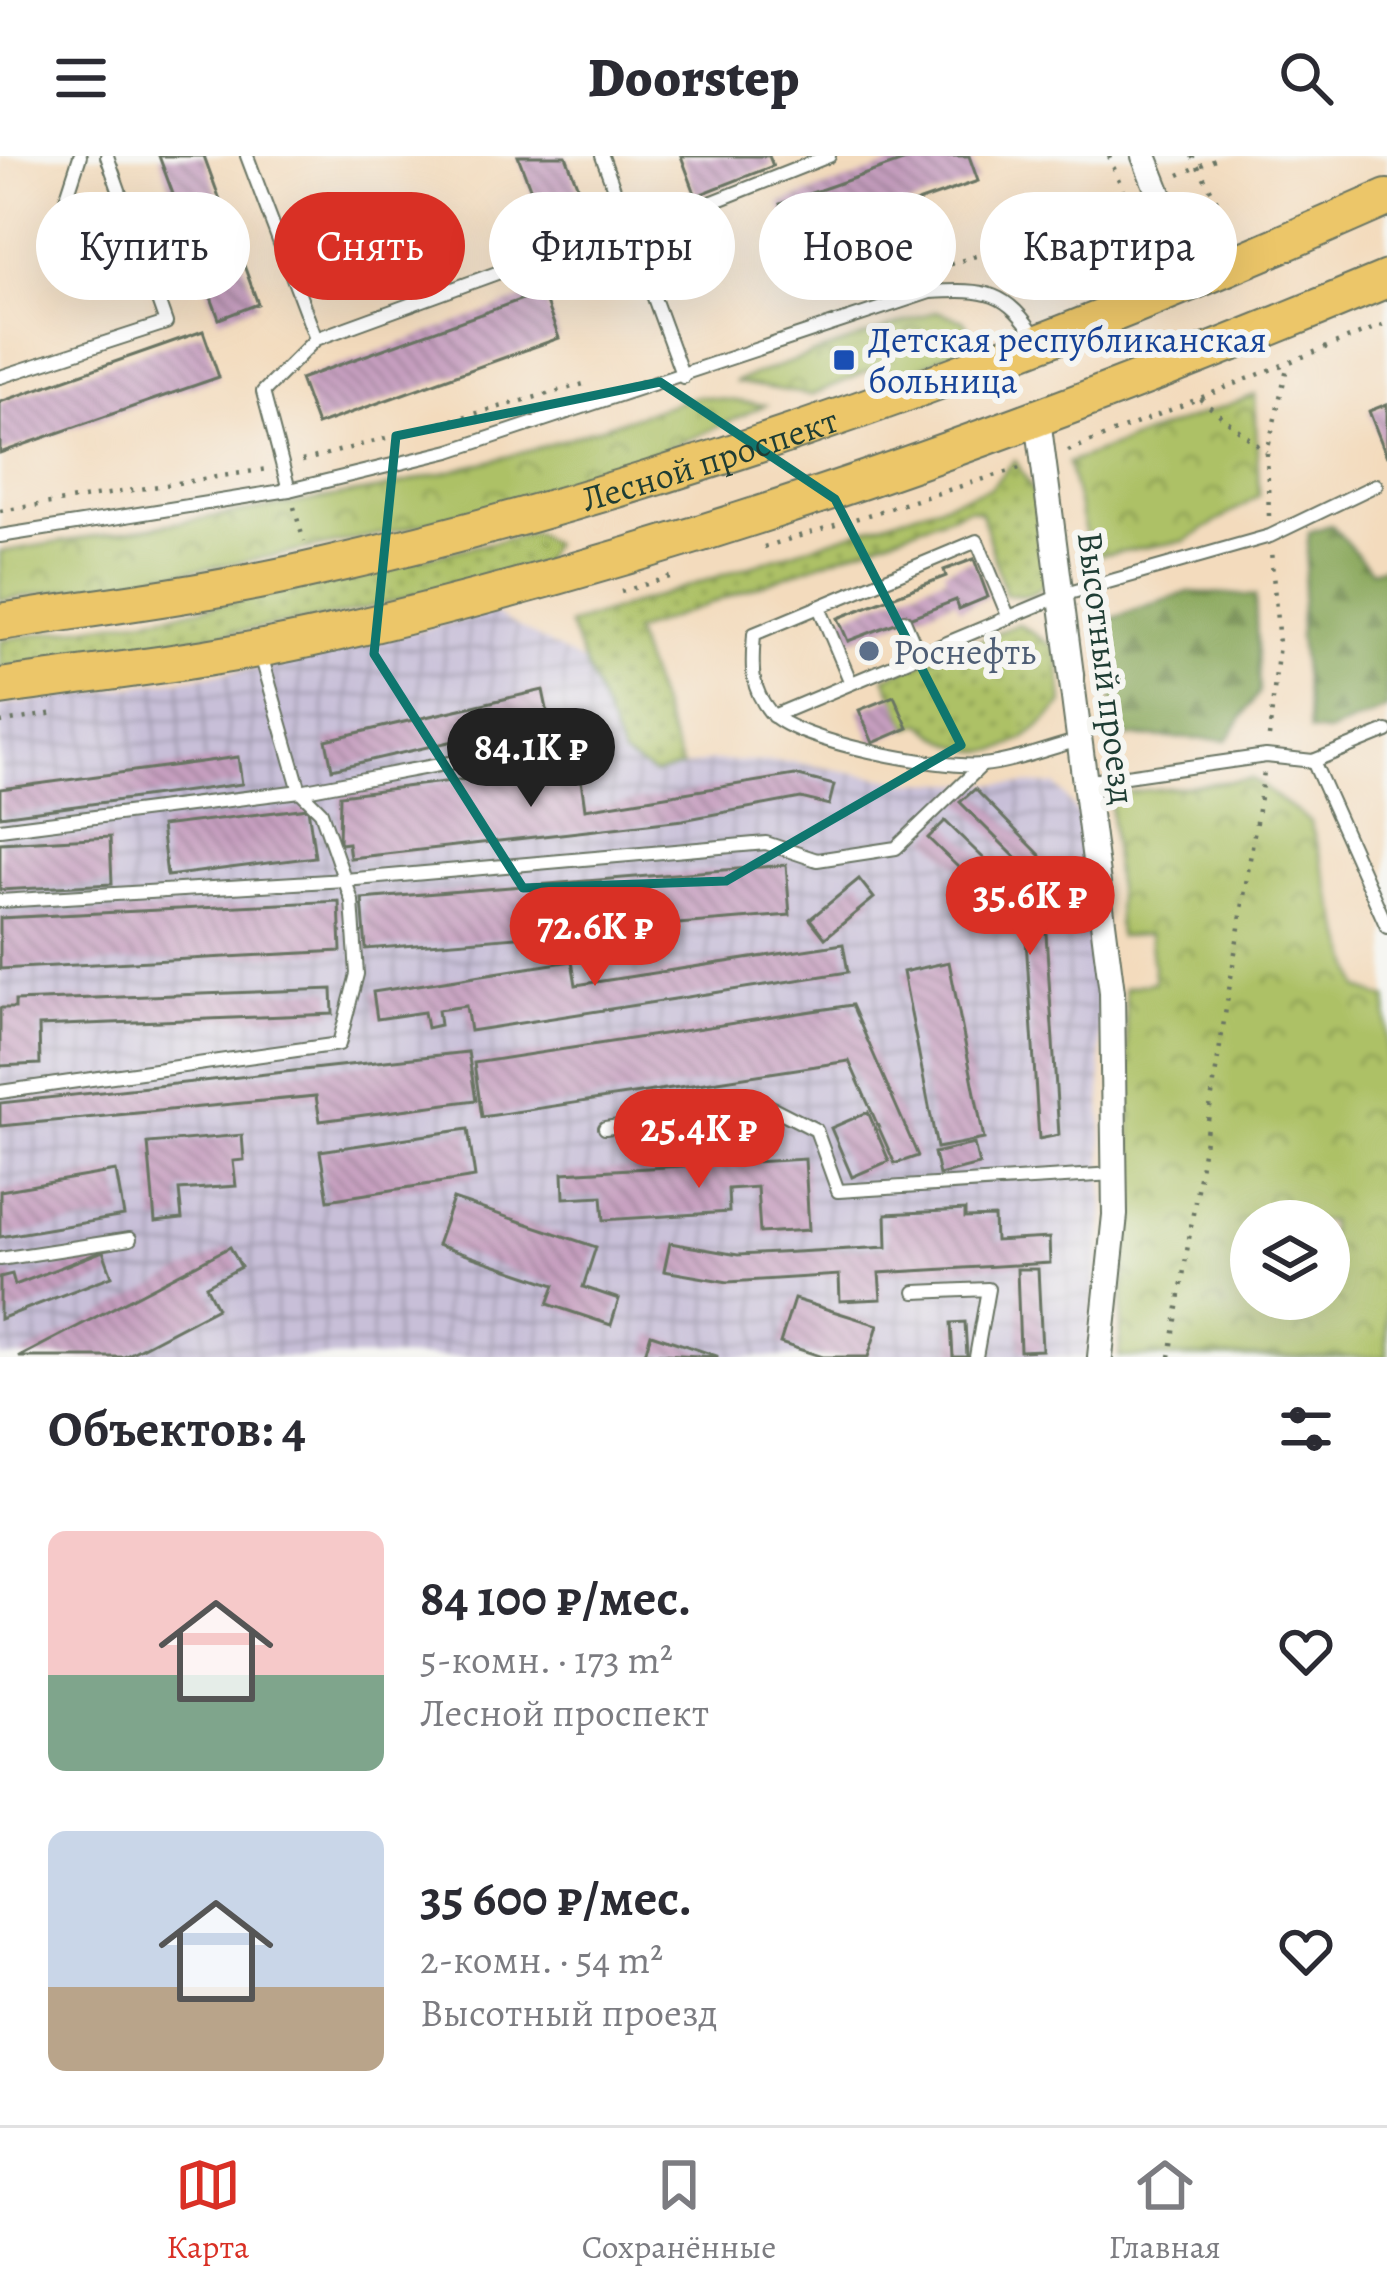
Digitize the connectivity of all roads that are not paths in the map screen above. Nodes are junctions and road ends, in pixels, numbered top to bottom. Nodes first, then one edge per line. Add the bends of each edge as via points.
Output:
1 (80, 156) edge
2 (107, 156) edge
3 (248, 156) edge
4 (602, 156) edge
5 (829, 156) edge
6 (1144, 156) edge
7 (68, 192) edge
8 (616, 192) edge
9 (1159, 192) edge
10 (735, 193) edge
11 (1387, 198) edge
12 (1237, 263) edge
13 (489, 276) edge
14 (1387, 279) edge
15 (656, 300) edge
16 (1147, 300) edge
17 (316, 339) junction
18 (1039, 341) junction
19 (0, 377) edge
20 (683, 377) junction
21 (1038, 419) junction
22 (1376, 485) dead end
23 (289, 490) junction
24 (576, 502) junction
25 (0, 536) edge
26 (596, 565) junction
27 (887, 579) junction
28 (894, 596) dead end
29 (1062, 596) junction
30 (819, 607) junction
31 (1009, 618) junction
32 (904, 620) dead end
33 (0, 622) edge
34 (260, 648) junction
35 (919, 655) junction
36 (851, 683) junction
37 (0, 687) edge
38 (772, 716) junction
39 (1387, 731) edge
40 (1081, 740) junction
41 (567, 741) dead end
42 (1313, 761) junction
43 (982, 765) junction
44 (1084, 782) junction
45 (300, 790) junction
46 (0, 829) edge
47 (345, 880) junction
48 (0, 901) edge
49 (1383, 906) edge
50 (1387, 927) edge
51 (0, 1092) edge
52 (604, 1128) dead end
53 (1114, 1174) junction
54 (130, 1239) dead end
55 (0, 1259) edge
56 (915, 1292) dead end
57 (976, 1357) edge
58 (1100, 1357) edge

1 - 7 lane
2 - 19 lane via 166,322
3 - 17 lane
4 - 8 lane
5 - 10 lane
6 - 9 street
11 - 12 main road, Лесной проспект
13 - 17 lane
14 - 21 main road, Лесной проспект
15 - 20 lane
16 - 18 main road, Лесной проспект
17 - 23 lane via 263,392
18 - 20 lane via 1017,308 981,290 930,292
18 - 24 main road, Лесной проспект
20 - 23 lane via 450,451
21 - 26 main road, Лесной проспект
21 - 29 street, Высотный проезд
22 - 29 lane via 1270,536
23 - 25 lane
24 - 26 main road
24 - 33 main road, Лесной проспект via 312,570
26 - 34 main road, Лесной проспект
27 - 28 lane
27 - 30 lane
27 - 31 lane via 977,541
29 - 31 lane
29 - 40 street, Высотный проезд
30 - 36 lane
30 - 38 lane via 754,634 751,680
31 - 35 lane
32 - 35 lane
34 - 37 main road, Лесной проспект
34 - 45 lane
35 - 36 lane
36 - 38 lane
38 - 43 lane via 923,763
39 - 42 lane
40 - 43 lane
40 - 44 street, Высотный проезд
41 - 45 lane
42 - 44 lane via 1266,756
42 - 49 lane
43 - 47 lane via 896,848 817,860 766,843
44 - 53 street, Высотный проезд via 1112,992
45 - 46 lane
45 - 47 lane via 321,812
47 - 48 lane
47 - 51 lane via 357,974 339,1044
49 - 50 lane
52 - 53 lane via 767,1105 816,1130 838,1191
53 - 58 street, Высотный проезд
54 - 55 lane
56 - 57 lane via 988,1289

